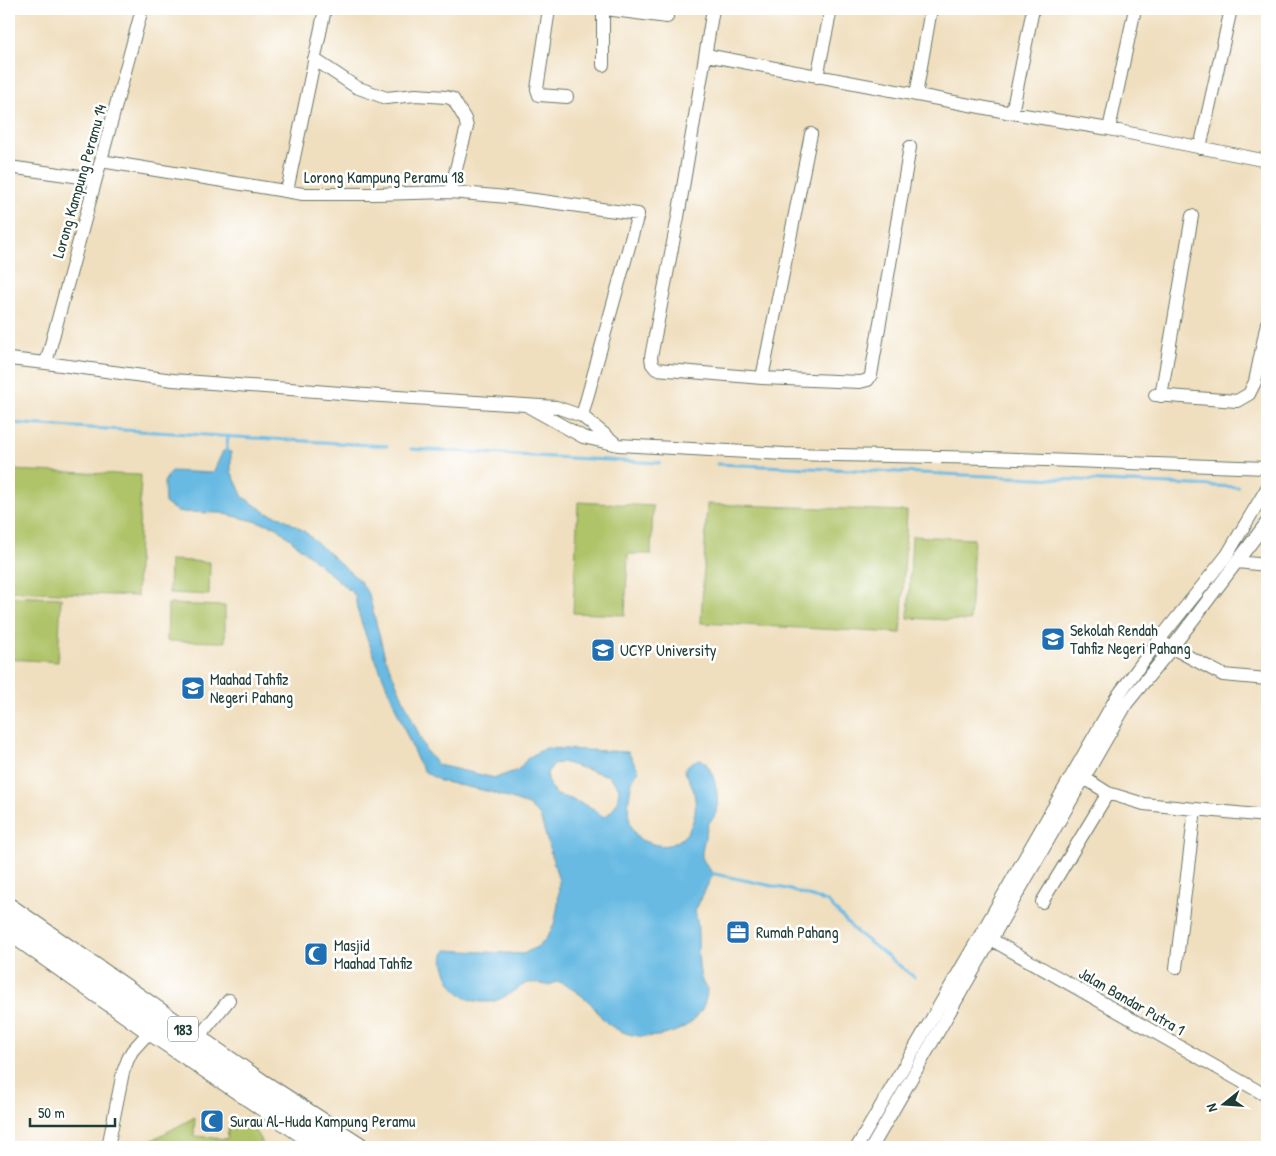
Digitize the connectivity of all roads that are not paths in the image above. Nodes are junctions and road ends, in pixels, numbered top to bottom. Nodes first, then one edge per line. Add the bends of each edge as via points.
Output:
1 (142, 9) edge
2 (325, 9) edge
3 (549, 9) edge
4 (605, 9) edge
5 (713, 9) edge
6 (831, 9) edge
7 (932, 9) edge
8 (1033, 9) edge
9 (1135, 9) edge
10 (1231, 9) edge
11 (667, 17) dead end
12 (706, 55) junction
13 (314, 59) junction
14 (603, 65) dead end
15 (817, 77) junction
16 (916, 95) junction
17 (567, 97) dead end
18 (1012, 113) junction
19 (1109, 130) junction
20 (811, 134) dead end
21 (910, 147) dead end
22 (1200, 148) junction
23 (101, 161) junction
24 (1267, 161) edge
25 (9, 167) edge
26 (95, 178) junction
27 (287, 191) junction
28 (450, 192) junction
29 (1192, 216) dead end
30 (1267, 323) edge
31 (9, 359) edge
32 (46, 363) junction
33 (762, 378) junction
34 (529, 407) junction
35 (582, 416) junction
36 (618, 445) junction
37 (1267, 468) edge
38 (1267, 488) edge
39 (1267, 522) edge
40 (1237, 562) junction
41 (1267, 565) edge
42 (1159, 640) junction
43 (1171, 649) junction
44 (1267, 679) edge
45 (1079, 774) junction
46 (1108, 793) junction
47 (1195, 809) junction
48 (1267, 816) edge
49 (1042, 902) dead end
50 (9, 909) edge
51 (9, 929) edge
52 (986, 937) junction
53 (1176, 968) dead end
54 (229, 1000) dead end
55 (151, 1030) junction
56 (197, 1039) junction
57 (1267, 1096) edge
58 (108, 1147) edge
59 (325, 1147) edge
60 (358, 1147) edge
61 (857, 1147) edge
62 (872, 1147) edge

1 - 23 street, Lorong Kampung Peramu 14
2 - 13 street
3 - 17 street via 539,95
4 - 11 street
4 - 14 street
5 - 12 street
6 - 15 street
7 - 16 street
8 - 18 street
9 - 19 street
10 - 22 street
12 - 15 street
12 - 33 street via 652,364 656,369
13 - 27 street
13 - 28 street via 356,87 386,98 416,95 453,100 467,127
15 - 16 street
16 - 18 street
18 - 19 street
19 - 22 street
20 - 33 street
21 - 33 street via 868,380
22 - 24 street
23 - 26 street, Lorong Kampung Peramu 14
23 - 27 street, Lorong Kampung Peramu 18
25 - 26 street
26 - 32 street, Lorong Kampung Peramu 14
27 - 28 street, Lorong Kampung Peramu 18 via 303,194
28 - 35 street, Lorong Kampung Peramu 18 via 638,214
29 - 30 street via 1157,395 1237,401 1250,394
31 - 32 street
32 - 34 street via 173,380
34 - 35 street via 556,407
34 - 36 street via 583,437
35 - 36 street
36 - 37 street via 785,454
38 - 42 street via 1227,555
39 - 40 street
40 - 41 street
40 - 43 street
42 - 43 street
42 - 45 street via 1116,698
43 - 44 street via 1223,675
43 - 45 street via 1128,703
45 - 46 street
45 - 52 street
46 - 47 street via 1144,804
46 - 49 street
47 - 48 street
47 - 53 street
50 - 56 highway, 183
51 - 55 highway, 183
52 - 57 street, Jalan Bandar Putra 1
52 - 61 street
52 - 62 street
54 - 56 street
55 - 58 street via 132,1051 123,1072
55 - 59 highway, 183
56 - 60 highway, 183

